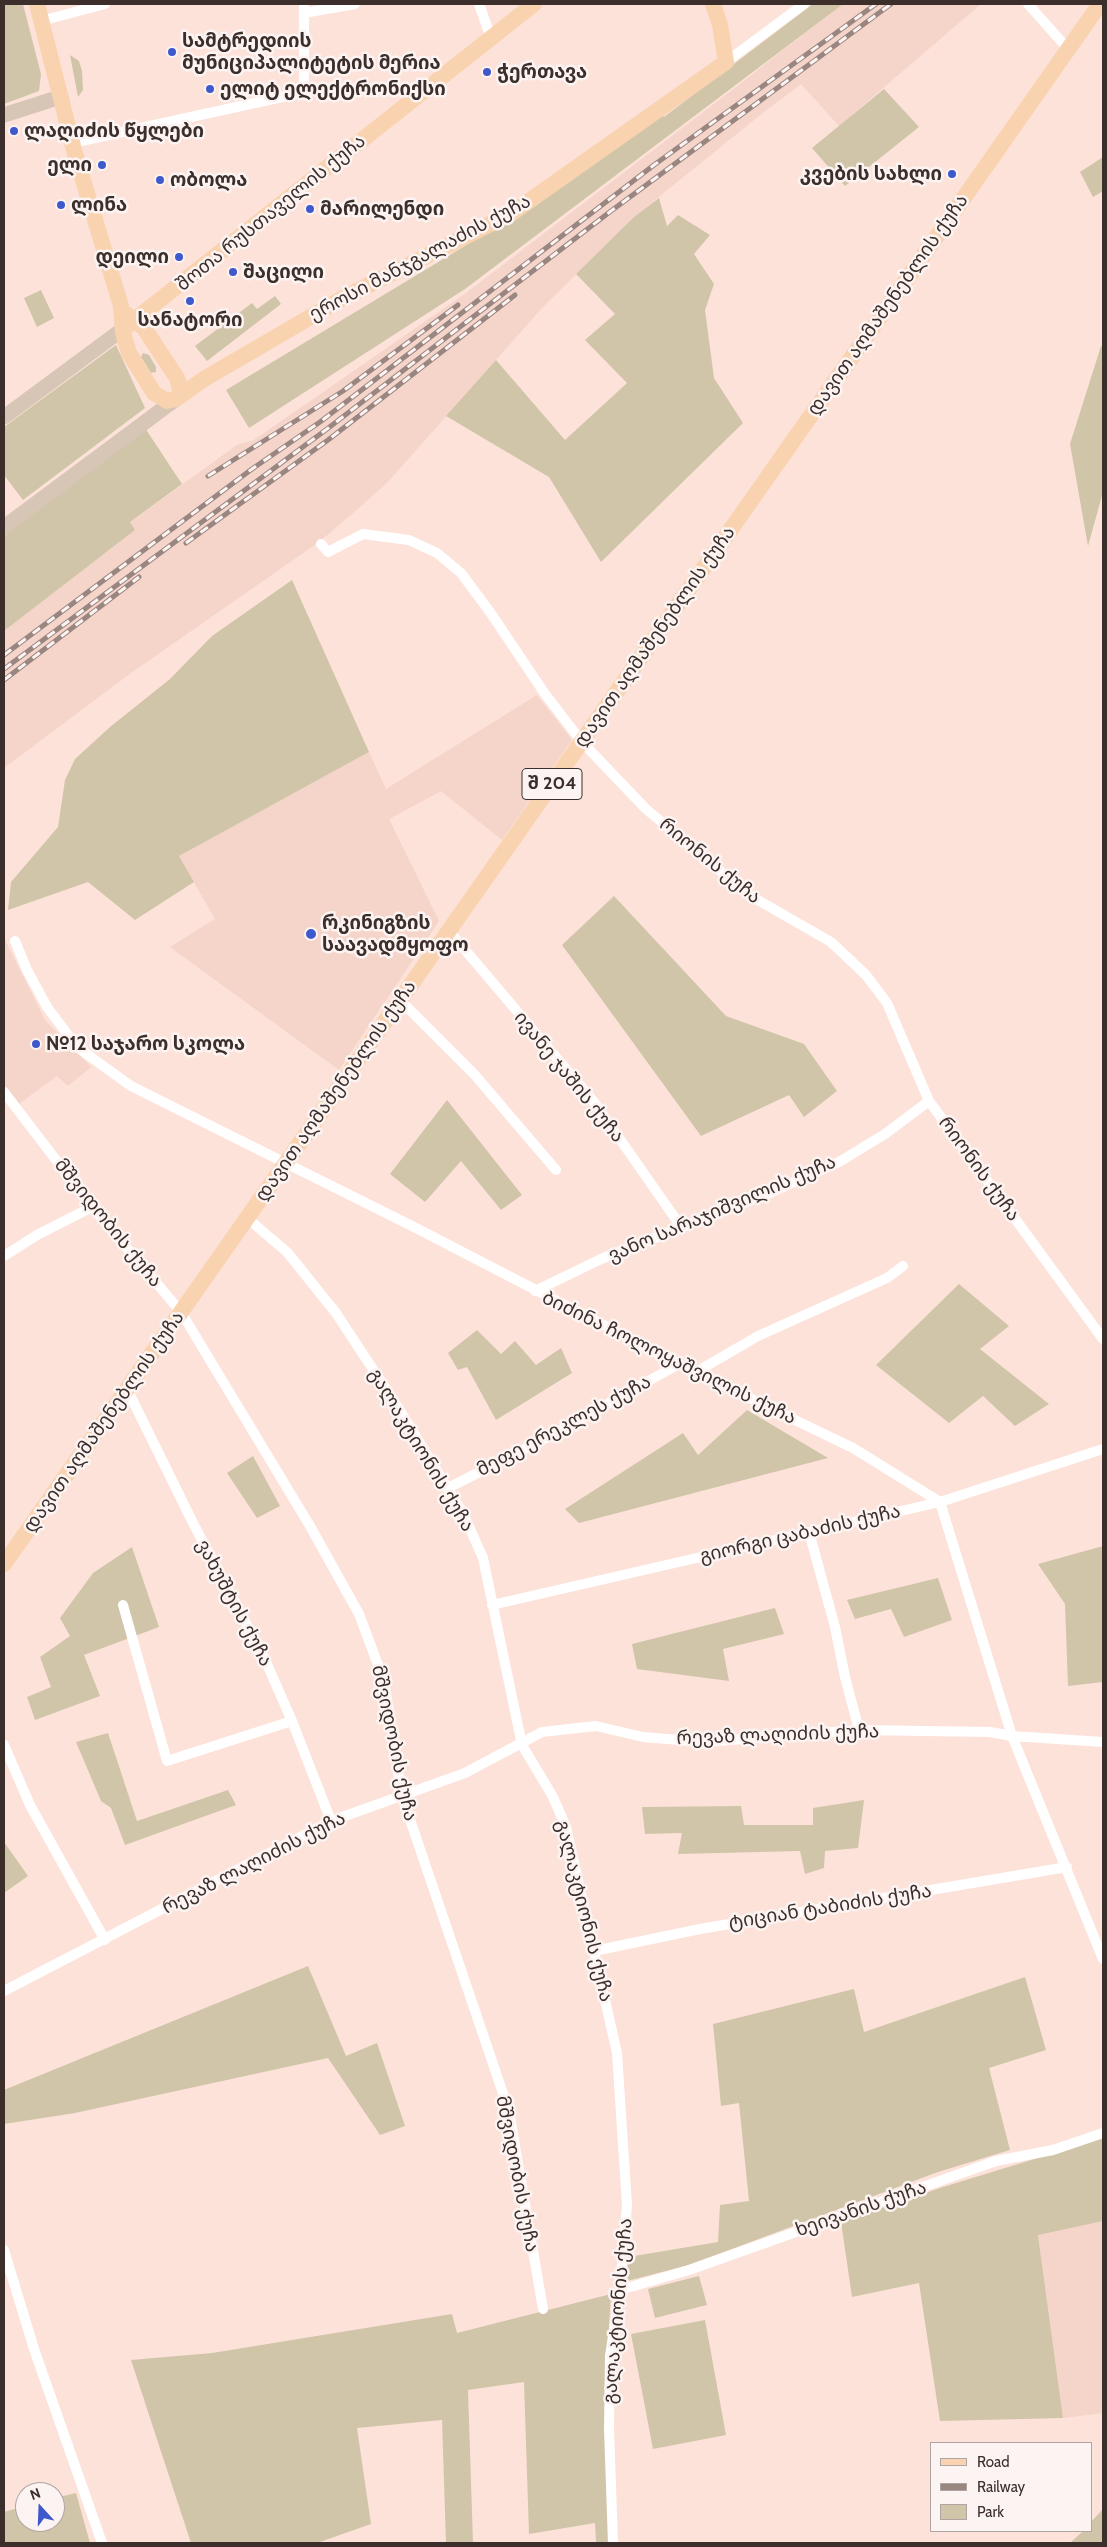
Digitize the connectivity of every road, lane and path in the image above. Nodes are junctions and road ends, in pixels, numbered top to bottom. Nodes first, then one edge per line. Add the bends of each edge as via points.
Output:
1 (37, 4) edge
2 (105, 4) edge
3 (355, 4) edge
4 (480, 4) edge
5 (534, 4) edge
6 (713, 4) edge
7 (804, 4) edge
8 (1028, 4) edge
9 (1100, 4) edge
10 (304, 8) edge
11 (41, 21) junction
12 (491, 38) junction
13 (1068, 49) junction
14 (726, 62) junction
15 (60, 97) junction
16 (4, 115) edge
17 (72, 143) junction
18 (120, 303) junction
19 (135, 321) junction
20 (107, 342) junction
21 (176, 399) junction
22 (4, 417) edge
23 (4, 527) edge
24 (321, 544) dead end
25 (582, 742) junction
26 (448, 931) junction
27 (15, 941) dead end
28 (400, 1000) junction
29 (4, 1092) edge
30 (929, 1101) junction
31 (8, 1104) edge
32 (286, 1163) junction
33 (556, 1170) dead end
34 (92, 1207) junction
35 (247, 1218) junction
36 (682, 1228) junction
37 (4, 1256) edge
38 (903, 1266) dead end
39 (535, 1291) junction
40 (181, 1312) junction
41 (1103, 1339) edge
42 (679, 1364) junction
43 (696, 1372) junction
44 (127, 1389) junction
45 (1103, 1449) edge
46 (448, 1488) junction
47 (940, 1502) junction
48 (809, 1532) junction
49 (4, 1564) edge
50 (123, 1604) dead end
51 (492, 1604) junction
52 (292, 1721) junction
53 (859, 1730) junction
54 (1012, 1736) junction
55 (1103, 1742) edge
56 (4, 1745) edge
57 (522, 1745) junction
58 (402, 1796) junction
59 (331, 1821) junction
60 (1067, 1867) junction
61 (105, 1940) junction
62 (594, 1951) junction
63 (1103, 1959) edge
64 (4, 1991) edge
65 (1103, 2133) edge
66 (4, 2250) edge
67 (620, 2290) junction
68 (543, 2309) dead end
69 (102, 2543) edge
70 (613, 2543) edge

1 - 11 main road
2 - 11 street
3 - 10 street
4 - 12 street
5 - 12 main road, შოთა რუსთაველის ქუჩა
6 - 14 main road
7 - 14 street, ეროსი მანჯგალაძის ქუჩა
8 - 13 street
9 - 13 main road, დავით აღმაშენებლის ქუჩა / შ 204
10 - 17 street via 304,86 296,94
11 - 15 main road
12 - 19 main road, შოთა რუსთაველის ქუჩა
13 - 25 main road, დავით აღმაშენებლის ქუჩა / შ 204
14 - 21 main road, ეროსი მანჯგალაძის ქუჩა via 512,213 343,298 204,379
15 - 16 main road
15 - 17 main road
17 - 18 main road
18 - 19 main road
18 - 19 main road via 134,313
18 - 20 main road via 116,326
19 - 20 main road, შოთა რუსთაველის ქუჩა
19 - 21 main road via 144,328 177,378 180,392
19 - 21 main road via 129,353 154,393 166,401
20 - 22 main road, შოთა რუსთაველის ქუჩა
21 - 23 main road
24 - 25 street, რიონის ქუჩა via 328,552 363,534 409,540 437,553 466,579
25 - 26 main road, დავით აღმაშენებლის ქუჩა / შ 204
25 - 30 street, რიონის ქუჩა via 646,809 749,895 831,942 866,975 888,1003
26 - 28 main road, დავით აღმაშენებლის ქუჩა / შ 204
26 - 36 street, ივანე ჯაშის ქუჩა via 594,1102
27 - 32 street, ბიძინა ჩოლოყაშვილის ქუჩა via 47,1007 77,1047 131,1086
28 - 32 main road, დავით აღმაშენებლის ქუჩა / შ 204
28 - 33 street via 474,1074
29 - 31 street, მშვიდობის ქუჩა
30 - 36 street, ვანო სარაჯიშვილის ქუჩა via 885,1134 839,1162
30 - 41 street, რიონის ქუჩა
31 - 34 street, მშვიდობის ქუჩა
32 - 35 main road, დავით აღმაშენებლის ქუჩა / შ 204
32 - 39 street, ბიძინა ჩოლოყაშვილის ქუჩა
34 - 37 street
34 - 40 street, მშვიდობის ქუჩა
35 - 40 main road, დავით აღმაშენებლის ქუჩა / შ 204
35 - 46 street, გალაკტიონის ქუჩა via 287,1252 336,1313
36 - 39 street, ვანო სარაჯიშვილის ქუჩა via 601,1259
38 - 43 street via 887,1278 758,1336
39 - 42 street, ბიძინა ჩოლოყაშვილის ქუჩა
40 - 44 main road, დავით აღმაშენებლის ქუჩა / შ 204
40 - 58 street, მშვიდობის ქუჩა via 359,1614 384,1682
42 - 43 street, ბიძინა ჩოლოყაშვილის ქუჩა
42 - 46 street, მეფე ერეკლეს ქუჩა via 548,1438
43 - 47 street, ბიძინა ჩოლოყაშვილის ქუჩა via 853,1448
44 - 49 main road, დავით აღმაშენებლის ქუჩა / შ 204
44 - 52 street, ვახუშტის ქუჩა via 263,1655
45 - 47 street, გიორგი ცაბაძის ქუჩა
46 - 51 street, გალაკტიონის ქუჩა via 483,1558
47 - 48 street, გიორგი ცაბაძის ქუჩა
47 - 54 street
48 - 51 street, გიორგი ცაბაძის ქუჩა
48 - 53 street
50 - 52 street via 167,1762
51 - 57 street, გალაკტიონის ქუჩა
52 - 59 street, ვახუშტის ქუჩა
53 - 54 street, რევაზ ლაღიძის ქუჩა via 990,1732
53 - 57 street, რევაზ ლაღიძის ქუჩა via 705,1742 643,1737 596,1726 542,1732
54 - 55 street, რევაზ ლაღიძის ქუჩა
54 - 60 street
56 - 61 street via 30,1806
57 - 58 street, რევაზ ლაღიძის ქუჩა via 465,1773
57 - 62 street, გალაკტიონის ქუჩა via 553,1797 566,1827
58 - 59 street, რევაზ ლაღიძის ქუჩა
58 - 68 street, მშვიდობის ქუჩა via 508,2111
59 - 61 street, რევაზ ლაღიძის ქუჩა
60 - 62 street, ტიციან ტაბიძის ქუჩა via 700,1928
60 - 63 street
61 - 64 street, რევაზ ლაღიძის ქუჩა
62 - 67 street, გალაკტიონის ქუჩა via 617,2053 627,2205
65 - 67 street, ხეივანის ქუჩა via 1053,2150 996,2161 689,2270
66 - 69 street via 34,2349
67 - 70 street, გალაკტიონის ქუჩა via 610,2356

